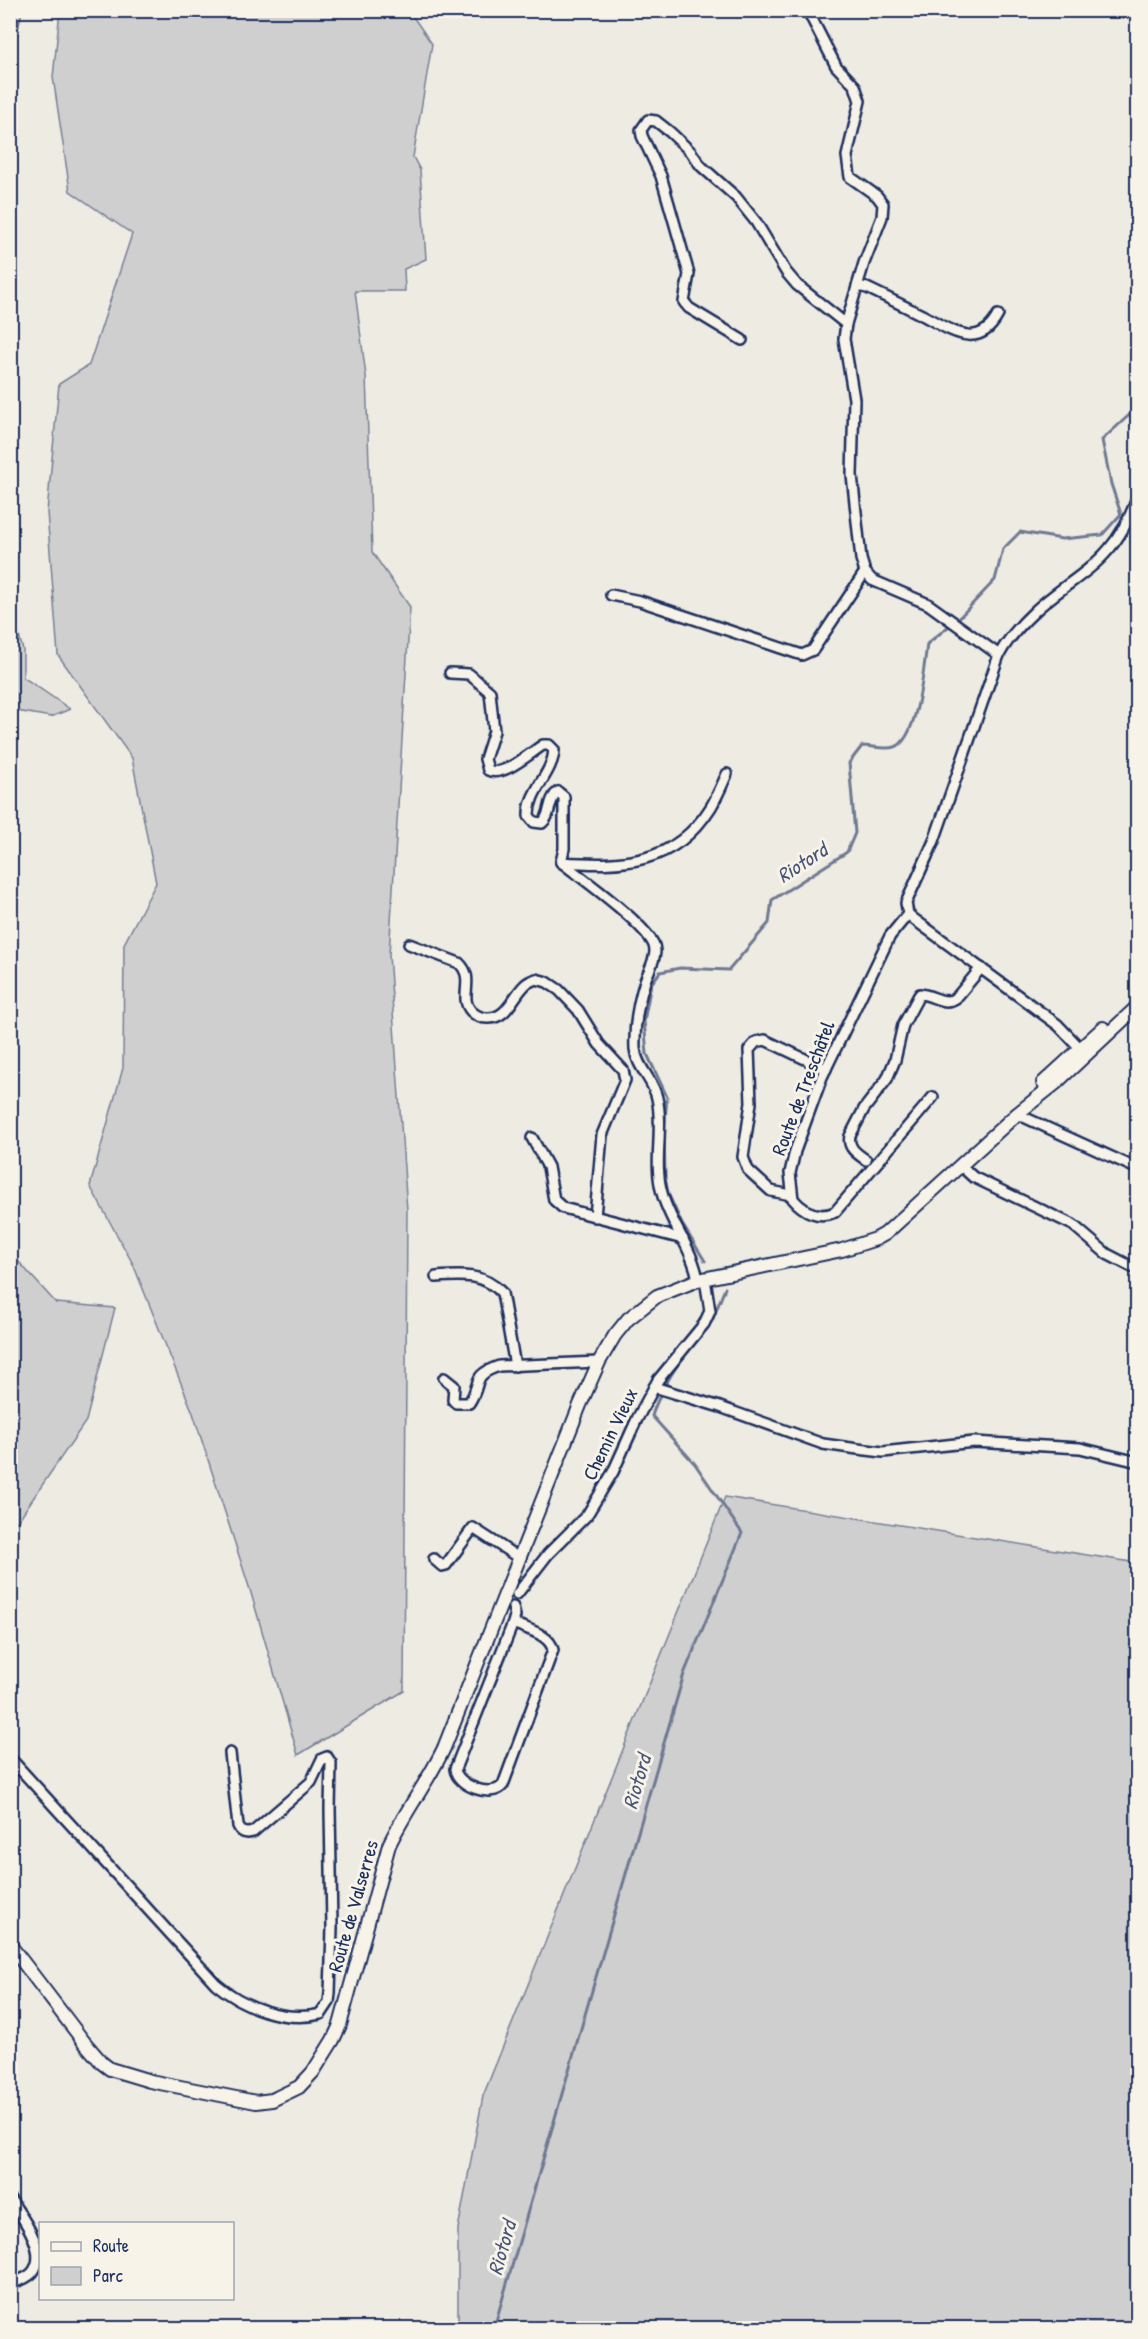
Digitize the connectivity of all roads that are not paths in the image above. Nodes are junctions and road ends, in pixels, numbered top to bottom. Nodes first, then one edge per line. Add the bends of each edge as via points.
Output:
1 (810, 10) edge
2 (857, 286) junction
3 (998, 315) dead end
4 (846, 324) junction
5 (742, 340) dead end
6 (1137, 496) edge
7 (865, 572) junction
8 (611, 595) dead end
9 (999, 655) junction
10 (450, 673) dead end
11 (727, 774) dead end
12 (561, 862) junction
13 (908, 914) junction
14 (409, 944) dead end
15 (981, 968) junction
16 (1137, 1000) edge
17 (1137, 1006) edge
18 (1085, 1049) junction
19 (826, 1069) junction
20 (933, 1097) dead end
21 (1017, 1114) junction
22 (532, 1138) dead end
23 (866, 1161) dead end
24 (961, 1166) junction
25 (1137, 1168) edge
26 (791, 1195) junction
27 (594, 1217) junction
28 (683, 1239) junction
29 (1137, 1270) edge
30 (436, 1277) dead end
31 (702, 1280) junction
32 (598, 1362) junction
33 (515, 1366) junction
34 (444, 1378) dead end
35 (659, 1389) junction
36 (1137, 1462) edge
37 (519, 1558) junction
38 (434, 1559) dead end
39 (512, 1591) junction
40 (500, 1607) junction
41 (513, 1607) junction
42 (513, 1623) junction
43 (230, 1753) dead end
44 (10, 1758) edge
45 (10, 1945) edge
46 (10, 2199) edge
47 (10, 2284) edge

1 - 2 street via 836,66 855,87 860,101 848,156 850,177 883,204
2 - 3 street via 961,335 988,330
2 - 4 street
4 - 5 street via 796,285 736,197 670,132 648,120 641,130 642,136 661,176 689,274 684,302
4 - 7 street via 844,339 854,399 852,475
6 - 9 street, Route de Treschâtel via 1121,533 1108,550 1035,611
7 - 8 street via 813,650 802,655
7 - 9 street via 872,580 928,604
9 - 13 street, Route de Treschâtel via 934,841 906,903
10 - 12 street via 469,674 490,692 494,731 485,759 488,770 502,772 543,745 554,750 531,801 529,816 542,823 552,796 558,792 564,797
11 - 12 street via 700,823 659,854 619,864
12 - 28 street, Chemin Vieux via 643,930 654,944 637,1015 635,1048 637,1063 657,1094 662,1194
13 - 15 street
13 - 19 street, Route de Treschâtel via 890,936
14 - 27 street via 459,963 465,969 467,1005 481,1018 501,1015 526,983 536,979 547,982 578,1010 599,1044 623,1070 625,1080 602,1135
15 - 18 street
15 - 23 street via 951,1001 920,994 903,1025 886,1079 850,1136 849,1145
16 - 18 street
17 - 18 street
18 - 21 street via 1044,1083
18 - 21 street via 1056,1083
19 - 26 street, Route de Treschâtel via 795,1151
19 - 26 street via 765,1040 756,1042 749,1050 751,1103 743,1157 748,1170 771,1191
20 - 26 street via 835,1212 810,1213
21 - 24 street, Route de Valserres
21 - 25 street
22 - 27 street via 548,1167 554,1200 563,1208
24 - 29 street via 973,1177 1073,1225 1107,1254
24 - 31 street, Route de Valserres via 876,1239
27 - 28 street
28 - 31 street, Chemin Vieux
30 - 33 street via 460,1275 487,1280 502,1293
31 - 32 street, Route de Valserres via 657,1296 640,1308 615,1335
31 - 35 street, Chemin Vieux via 710,1311
32 - 33 street
32 - 37 street, Route de Valserres
33 - 34 street via 484,1371 469,1402 456,1403 454,1386
35 - 36 street via 824,1443 858,1449 884,1452 974,1442 1080,1448
35 - 39 street, Chemin Vieux via 632,1430 587,1515
37 - 38 street via 473,1528 446,1565
37 - 39 street, Route de Valserres
39 - 40 street, Route de Valserres
39 - 41 street via 517,1601
40 - 41 street
40 - 45 street, Route de Valserres via 441,1756 389,1845 340,2025 324,2056 299,2087 272,2100 256,2102 110,2069 84,2042
41 - 42 street
42 - 42 street via 455,1769 466,1784 491,1791 503,1785 553,1650 545,1637
43 - 44 street via 238,1826 247,1833 304,1789 322,1759 327,1757 331,1763 330,1993 321,2014 308,2018 288,2016 250,2006 229,1995
46 - 47 street via 31,2233 38,2262 33,2272

